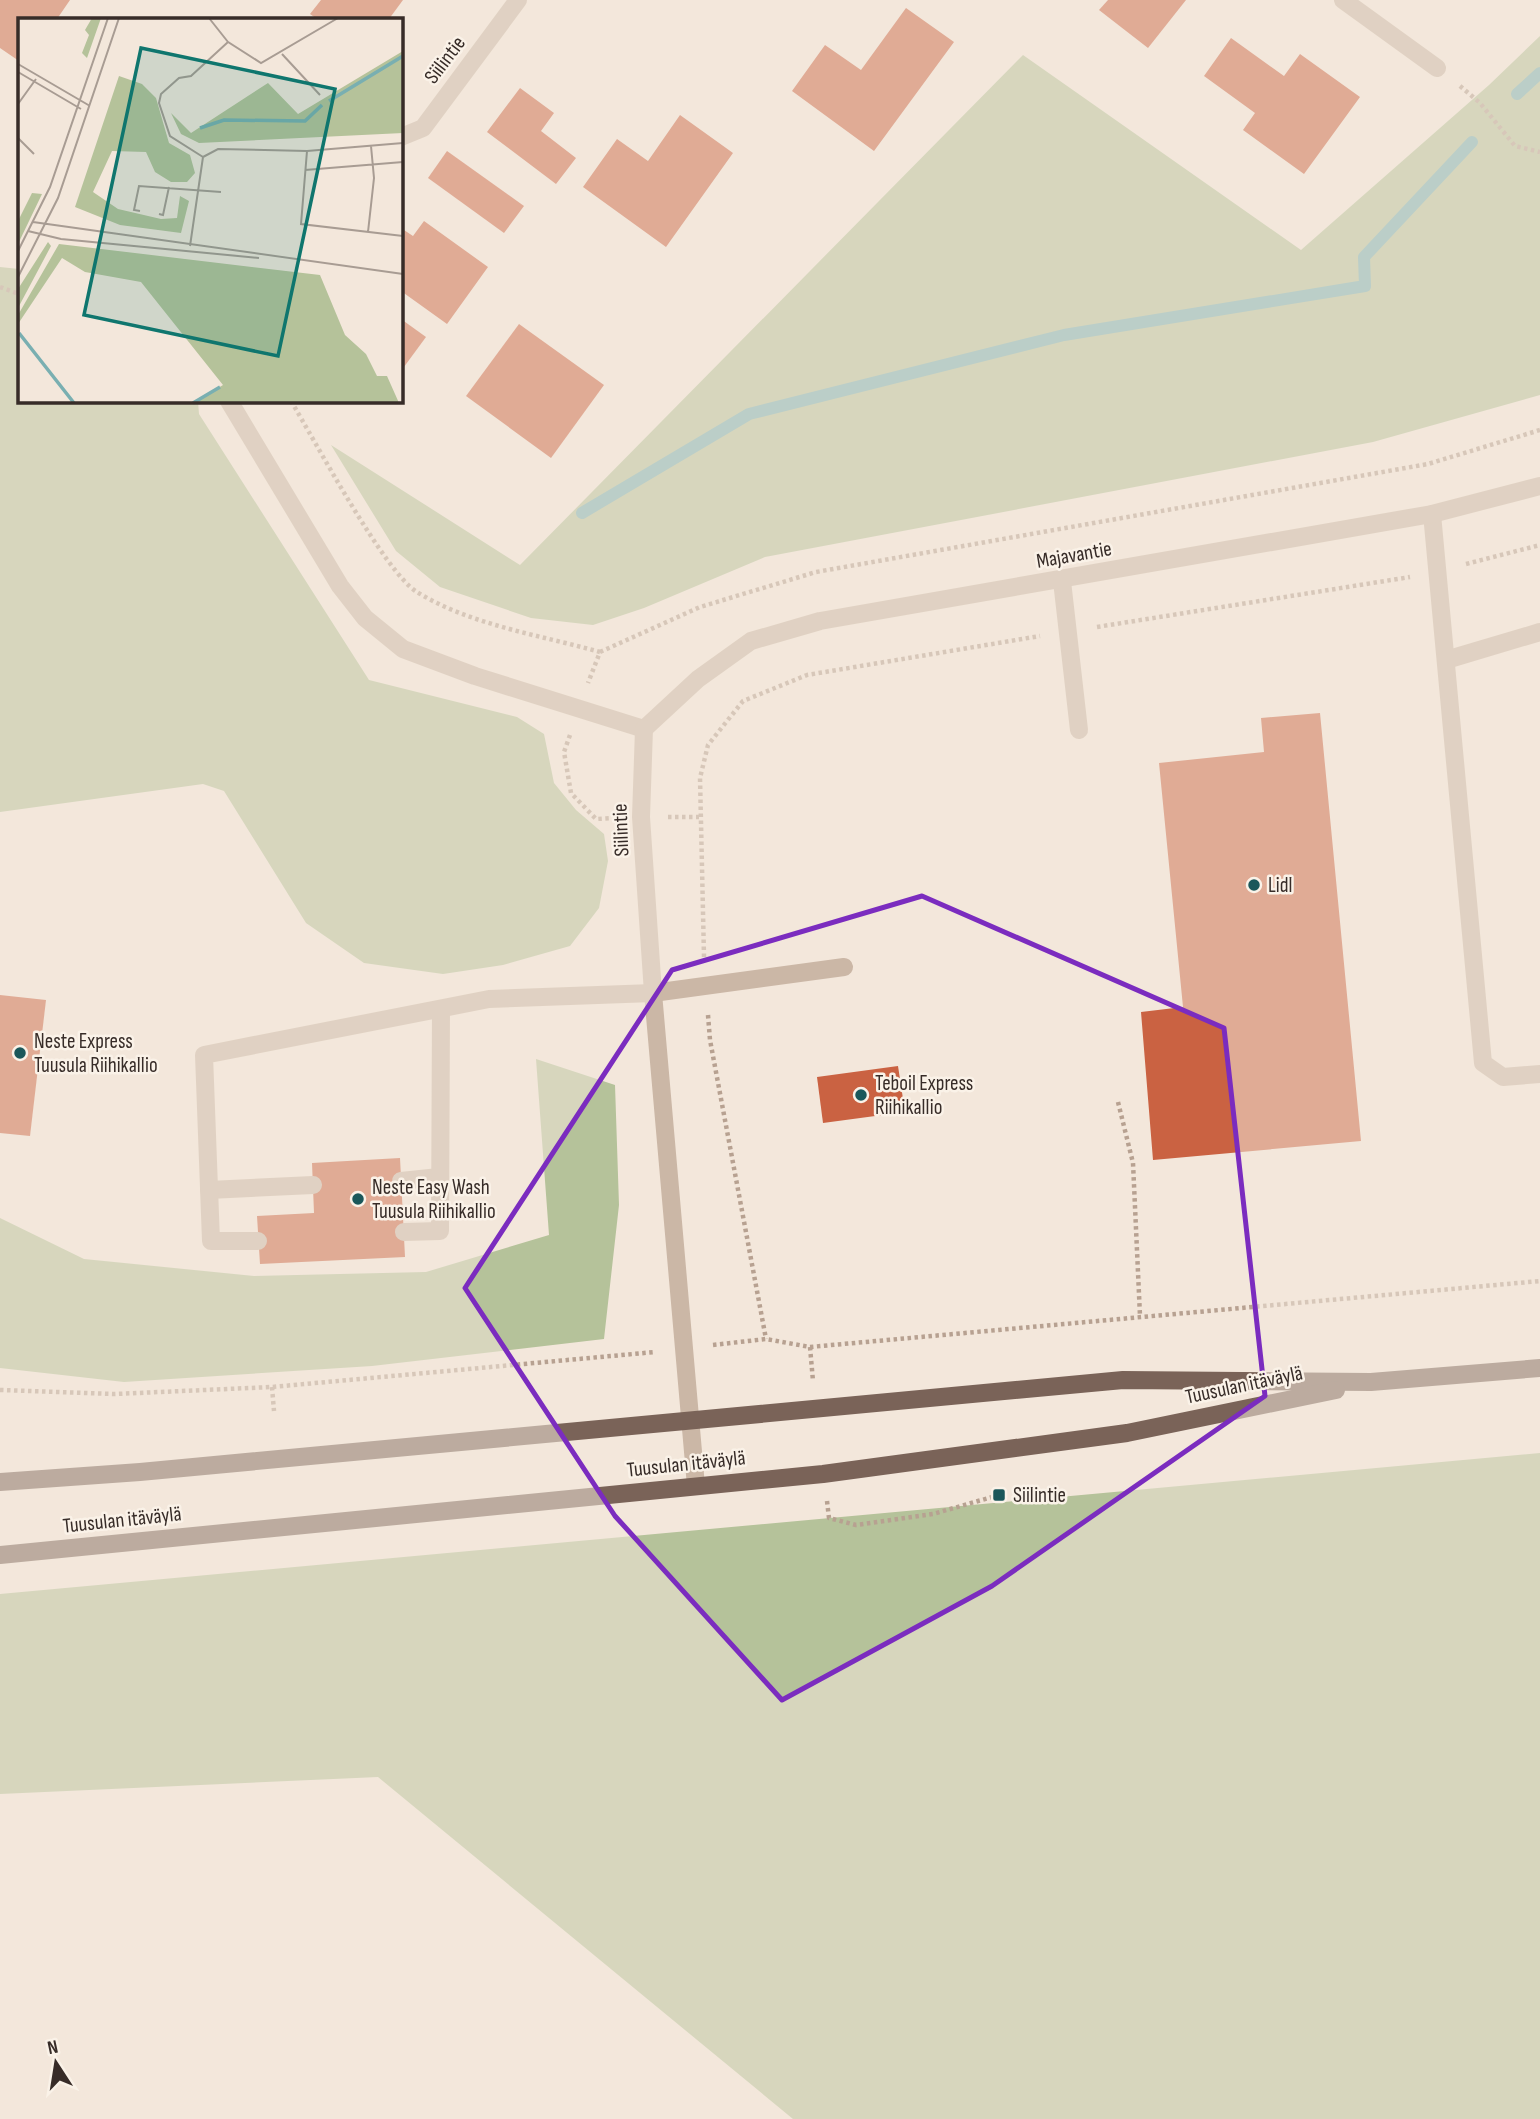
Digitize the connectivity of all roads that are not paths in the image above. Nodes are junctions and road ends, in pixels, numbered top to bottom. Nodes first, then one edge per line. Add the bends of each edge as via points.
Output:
1 (518, 0) edge
2 (1343, 0) edge
3 (1437, 68) road end
4 (402, 136) edge
5 (230, 402) edge
6 (1540, 486) edge
7 (1432, 514) junction
8 (1062, 581) junction
9 (1540, 632) edge
10 (1446, 660) junction
11 (644, 729) junction
12 (1079, 730) dead end
13 (844, 967) dead end
14 (653, 993) junction
15 (441, 1009) junction
16 (1540, 1074) edge
17 (439, 1177) junction
18 (401, 1181) dead end
19 (313, 1185) dead end
20 (209, 1190) junction
21 (404, 1232) dead end
22 (258, 1241) dead end
23 (1540, 1368) edge
24 (1371, 1382) junction
25 (691, 1422) junction
26 (0, 1482) edge
27 (696, 1486) junction
28 (0, 1555) edge

1 - 4 street, Siilintie via 423,128
2 - 3 street
5 - 11 street via 340,586 365,618 403,649
6 - 7 street, Majavantie
7 - 8 street, Majavantie
7 - 10 street
8 - 11 street, Majavantie via 820,621 751,641 698,679
8 - 12 street
9 - 10 street
10 - 16 street via 1483,1063 1503,1077
11 - 14 street, Siilintie via 641,817
13 - 14 street
14 - 15 street via 489,999
14 - 25 street, Siilintie
15 - 17 street
15 - 20 street via 204,1055
17 - 18 street
17 - 21 street via 440,1231
19 - 20 street
20 - 22 street via 211,1241
23 - 24 main road, Tuusulan itäväylä
24 - 25 main road, Tuusulan itäväylä via 1123,1380
24 - 27 main road, Tuusulan itäväylä via 1127,1433 823,1474
25 - 26 main road, Tuusulan itäväylä
25 - 27 street, Siilintie
27 - 28 main road, Tuusulan itäväylä

